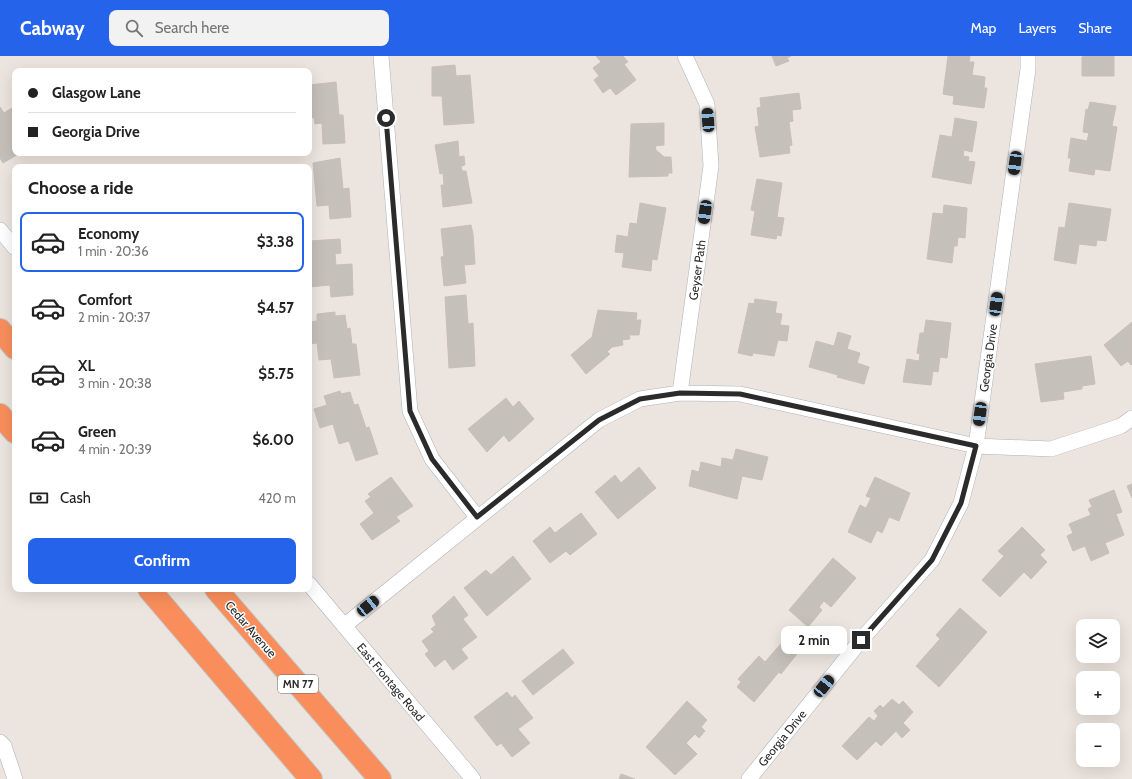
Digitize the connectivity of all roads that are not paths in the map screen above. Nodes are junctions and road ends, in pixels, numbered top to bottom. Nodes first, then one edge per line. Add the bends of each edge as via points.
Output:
1 (381, 56) edge
2 (685, 56) edge
3 (1028, 56) edge
4 (0, 230) edge
5 (12, 244) edge
6 (0, 330) edge
7 (12, 344) edge
8 (680, 393) junction
9 (0, 415) edge
10 (1132, 418) edge
11 (12, 429) edge
12 (976, 446) junction
13 (477, 517) junction
14 (312, 588) edge
15 (152, 592) edge
16 (219, 592) edge
17 (344, 626) junction
18 (0, 742) edge
19 (14, 779) edge
20 (311, 779) edge
21 (380, 779) edge
22 (473, 779) edge
23 (749, 779) edge

1 - 13 street via 410,411 432,459
2 - 8 street, Geyser Path via 706,104 711,166
3 - 12 street, Georgia Drive
4 - 5 street
6 - 7 highway
8 - 12 street via 740,394
8 - 13 street via 640,399 599,420
9 - 11 highway
10 - 12 street via 1122,426 1051,449
12 - 23 street, Georgia Drive via 961,503 932,560 861,640
13 - 17 street
14 - 17 street, East Frontage Road
15 - 20 highway
16 - 21 highway, Cedar Avenue / MN 77
17 - 22 street, East Frontage Road
18 - 19 street via 4,746

